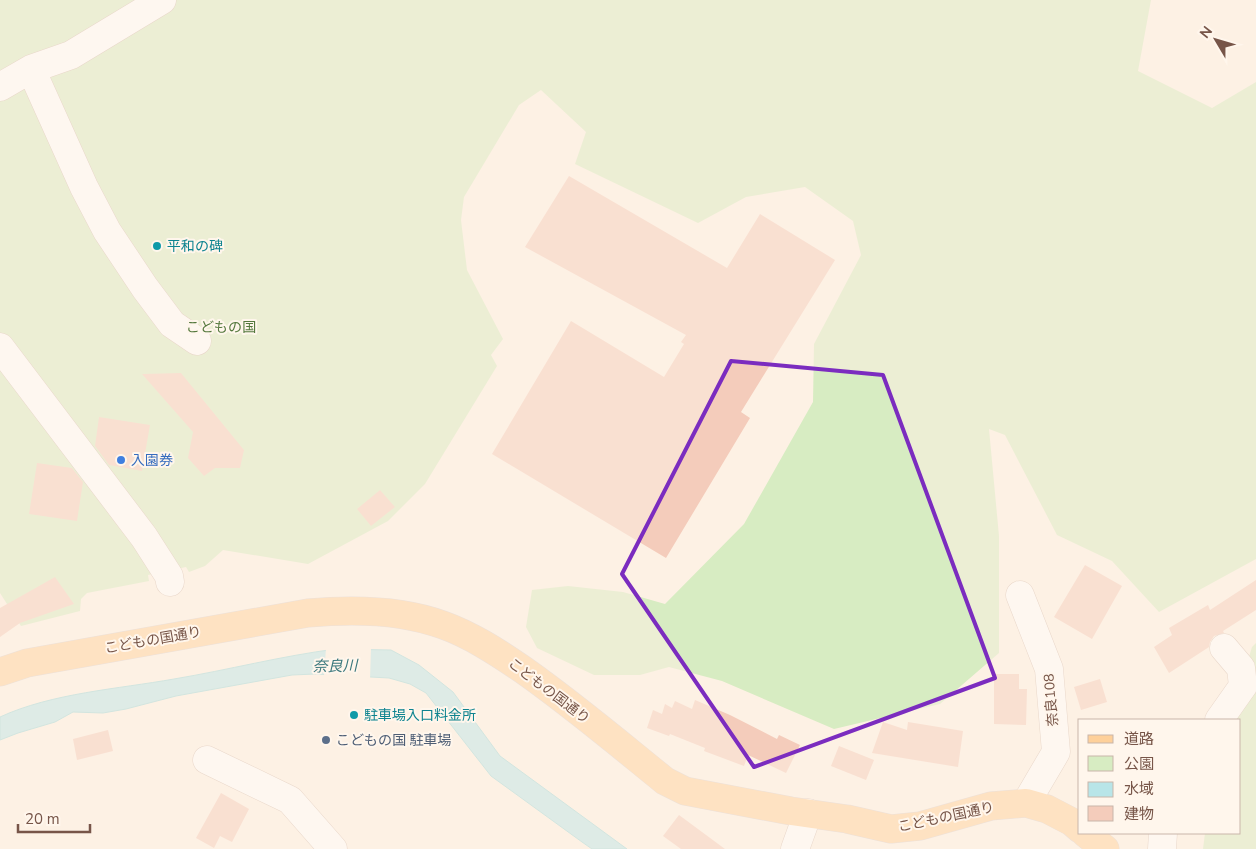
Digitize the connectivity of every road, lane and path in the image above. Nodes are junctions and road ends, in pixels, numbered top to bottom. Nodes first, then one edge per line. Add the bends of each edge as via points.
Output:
1 (162, 0) edge
2 (31, 69) junction
3 (0, 87) edge
4 (197, 341) dead end
5 (0, 347) edge
6 (170, 582) dead end
7 (1020, 595) dead end
8 (1224, 648) dead end
9 (0, 672) edge
10 (1220, 719) edge
11 (207, 760) dead end
12 (1026, 803) junction
13 (808, 813) junction
14 (1078, 827) edge
15 (1086, 834) edge
16 (1164, 834) edge
17 (333, 849) edge
18 (795, 849) edge
19 (1105, 849) edge
20 (1162, 849) edge

1 - 2 street via 71,55
2 - 3 street
2 - 4 street via 107,231 172,324
5 - 6 street via 144,537
7 - 12 street, 奈良108 via 1049,668 1056,752
8 - 10 street via 1240,668 1243,686
9 - 13 main road, こどもの国通り via 27,662 308,613 351,610 415,617 442,624 501,655 547,687 665,781 685,791
11 - 17 street via 290,800
12 - 13 main road, こどもの国通り via 991,806 920,826 891,829
12 - 14 main road, こどもの国通り via 1048,810
13 - 18 street
15 - 19 main road
16 - 20 street

